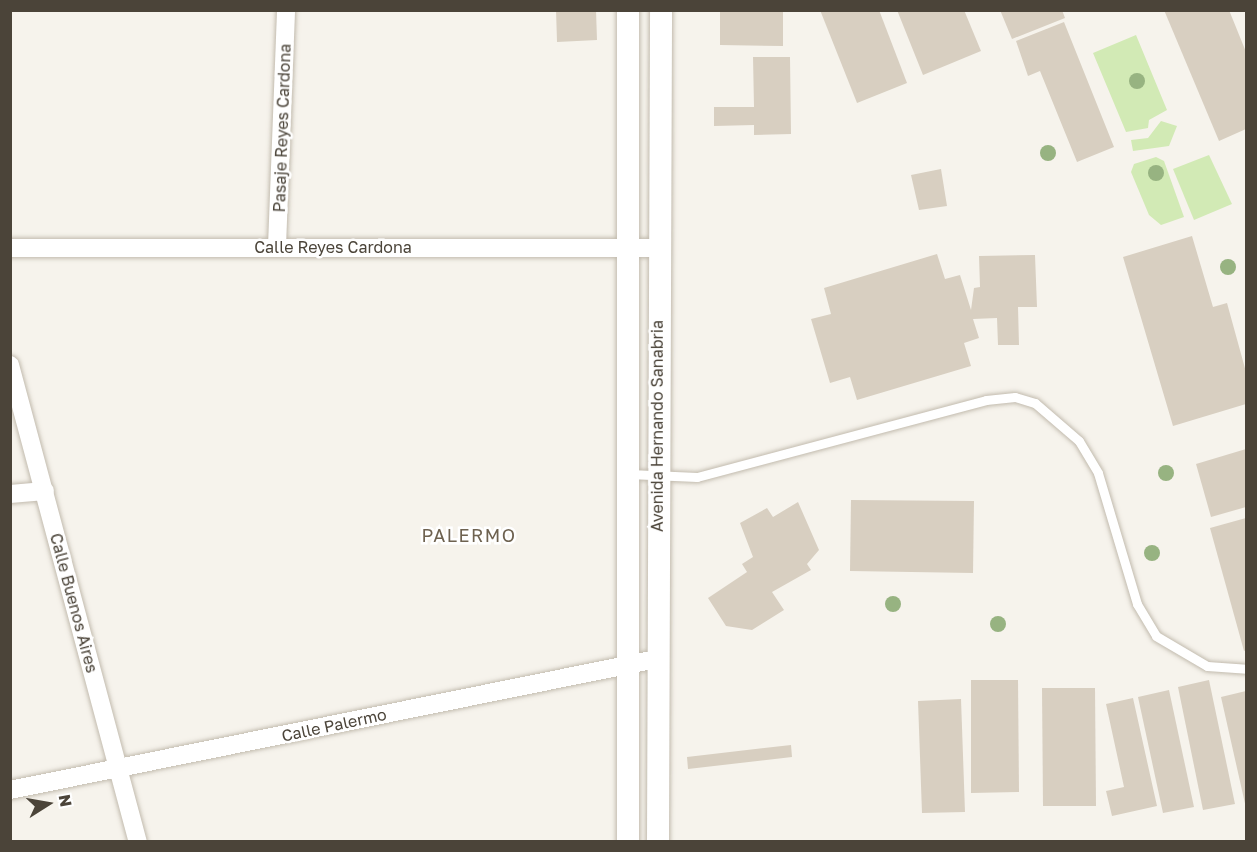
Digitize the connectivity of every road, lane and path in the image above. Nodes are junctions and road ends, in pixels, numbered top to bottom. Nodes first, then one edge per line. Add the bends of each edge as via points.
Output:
1 (286, 10) edge
2 (628, 10) edge
3 (661, 10) edge
4 (277, 246) junction
5 (10, 248) edge
6 (627, 248) junction
7 (656, 248) junction
8 (10, 365) edge
9 (628, 474) junction
10 (657, 476) junction
11 (45, 491) junction
12 (10, 494) edge
13 (657, 659) junction
14 (628, 663) junction
15 (1246, 669) edge
16 (118, 771) junction
17 (628, 785) junction
18 (657, 785) junction
19 (10, 790) edge
20 (138, 842) edge
21 (628, 842) edge
22 (658, 842) edge

1 - 4 street, Pasaje Reyes Cardona
2 - 6 street, Avenida Hernando Sanabria
3 - 7 street, Avenida Hernando Sanabria
4 - 5 street, Calle Reyes Cardona
4 - 6 street, Calle Reyes Cardona
6 - 7 street, Calle Reyes Cardona
6 - 9 street, Avenida Hernando Sanabria
7 - 10 street, Avenida Hernando Sanabria
8 - 11 street, Calle Buenos Aires
9 - 10 lane
9 - 14 street, Avenida Hernando Sanabria
10 - 13 street, Avenida Hernando Sanabria
10 - 15 lane via 697,477 986,400 1015,397 1035,403 1072,433 1098,473 1137,604 1156,636 1207,666
11 - 12 street
11 - 16 street, Calle Buenos Aires
13 - 14 street, Calle Palermo
13 - 18 street, Avenida Hernando Sanabria
14 - 16 street, Calle Palermo
14 - 17 street, Avenida Hernando Sanabria
16 - 19 street, Calle Palermo
16 - 20 street, Calle Buenos Aires
17 - 18 street
17 - 21 street, Avenida Hernando Sanabria
18 - 22 street, Avenida Hernando Sanabria

